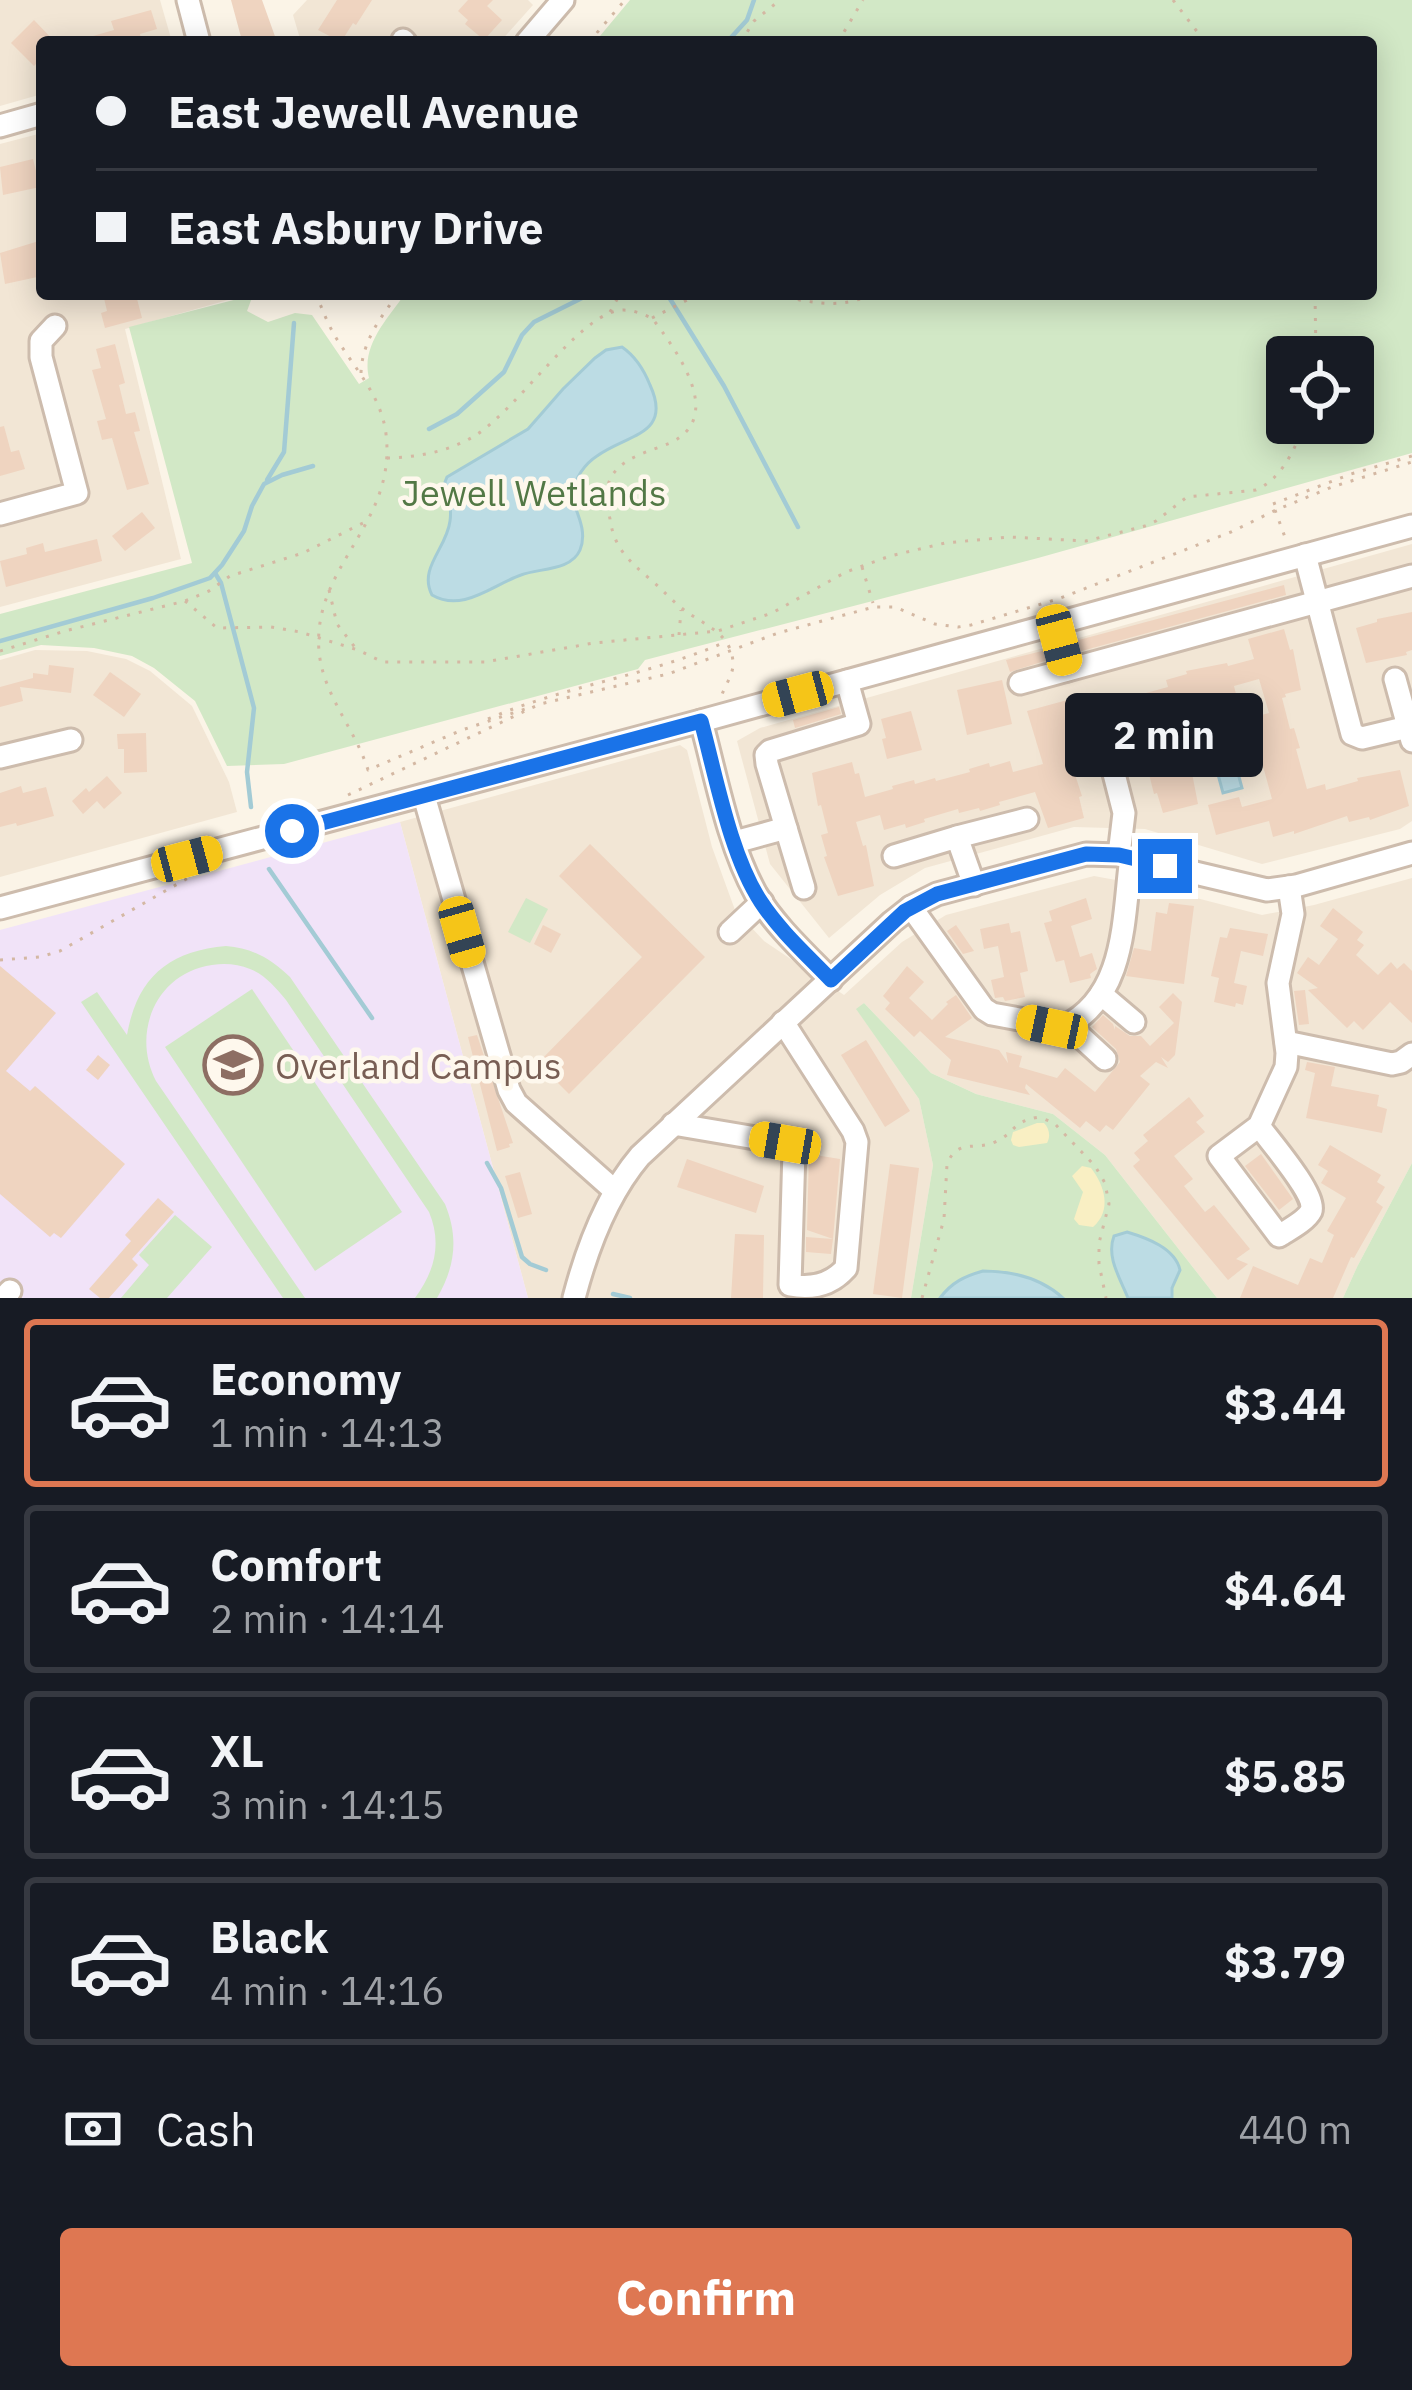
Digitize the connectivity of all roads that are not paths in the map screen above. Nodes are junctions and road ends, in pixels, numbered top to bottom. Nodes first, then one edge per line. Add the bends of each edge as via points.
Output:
1 (188, 0) edge
2 (563, 0) edge
3 (197, 36) edge
4 (532, 36) edge
5 (36, 114) edge
6 (2, 117) edge
7 (55, 326) dead end
8 (0, 514) edge
9 (1412, 526) edge
10 (1299, 556) junction
11 (1412, 576) edge
12 (1318, 601) junction
13 (1054, 624) junction
14 (1067, 670) junction
15 (1395, 679) dead end
16 (847, 681) junction
17 (1020, 683) dead end
18 (701, 721) junction
19 (1410, 734) edge
20 (71, 740) dead end
21 (0, 757) edge
22 (1111, 762) dead end
23 (424, 796) junction
24 (1027, 819) dead end
25 (786, 828) junction
26 (957, 837) junction
27 (735, 842) junction
28 (1412, 853) edge
29 (894, 856) dead end
30 (1125, 856) junction
31 (974, 885) junction
32 (1289, 887) junction
33 (804, 888) dead end
34 (761, 902) junction
35 (911, 907) junction
36 (0, 908) edge
37 (730, 932) dead end
38 (831, 980) junction
39 (1101, 994) junction
40 (783, 1022) junction
41 (1134, 1022) dead end
42 (1068, 1025) junction
43 (1286, 1042) junction
44 (1412, 1054) edge
45 (1105, 1059) dead end
46 (673, 1124) junction
47 (1258, 1126) junction
48 (615, 1191) junction
49 (574, 1298) edge

1 - 3 street
2 - 4 street
5 - 6 street
7 - 8 street via 41,341 41,357 77,493
9 - 10 street
10 - 12 street
10 - 13 street
11 - 12 street
12 - 14 street
12 - 19 street via 1352,734
13 - 14 street
13 - 16 street
14 - 17 street
15 - 19 street
16 - 18 street
16 - 25 street via 859,724 766,755
18 - 23 street
18 - 27 street
20 - 21 street
22 - 30 street
23 - 36 street
23 - 48 street via 509,1090
24 - 26 street
25 - 27 street
25 - 33 street
26 - 29 street
26 - 31 street
27 - 34 street
28 - 32 street
30 - 31 street via 1081,855
30 - 32 street via 1253,889
30 - 39 street via 1116,962
31 - 35 street
32 - 43 street via 1292,914 1278,982
34 - 37 street
34 - 38 street
35 - 38 street
35 - 42 street via 984,1009
38 - 40 street
39 - 41 street
39 - 42 street
40 - 46 street
40 - 46 street via 857,1142 839,1276 813,1287 790,1285 794,1150
42 - 45 street
43 - 44 street via 1388,1063
43 - 47 street via 1286,1067
46 - 48 street
47 - 47 street via 1219,1156 1279,1236 1311,1202
48 - 49 street

